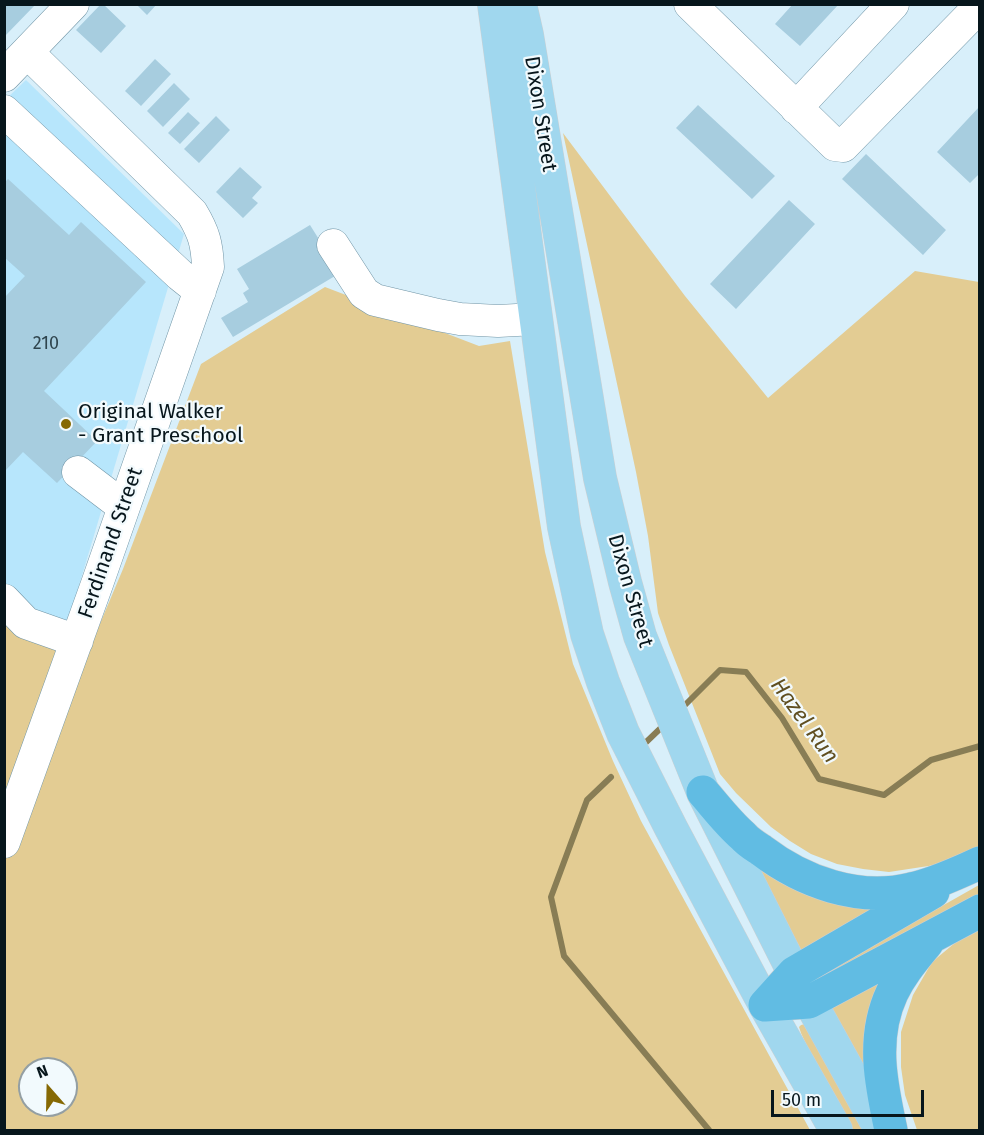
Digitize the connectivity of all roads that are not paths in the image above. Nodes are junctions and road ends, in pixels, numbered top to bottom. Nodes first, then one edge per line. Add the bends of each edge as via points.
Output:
1 (73, 4) edge
2 (494, 4) edge
3 (690, 4) edge
4 (892, 4) edge
5 (980, 6) edge
6 (524, 14) edge
7 (27, 52) junction
8 (4, 76) edge
9 (796, 108) junction
10 (4, 111) edge
11 (333, 245) dead end
12 (200, 291) junction
13 (536, 319) junction
14 (78, 472) dead end
15 (124, 507) junction
16 (4, 600) edge
17 (77, 641) junction
18 (14, 784) edge
19 (703, 792) junction
20 (4, 842) edge
21 (979, 863) edge
22 (980, 911) edge
23 (932, 937) junction
24 (794, 973) junction
25 (809, 1002) junction
26 (765, 1005) junction
27 (836, 1131) edge
28 (881, 1131) edge
29 (891, 1131) edge

1 - 7 street
2 - 13 main road, Dixon Street
3 - 9 street
4 - 9 street
5 - 9 street via 843,146 835,145
6 - 19 main road, Dixon Street via 600,478 640,636
7 - 8 street
7 - 12 street, Ferdinand Street via 192,213 207,248 207,267
10 - 12 street
11 - 13 street via 364,293 375,300 460,319
12 - 15 street, Ferdinand Street
13 - 26 main road, Dixon Street via 564,527 587,634 603,682 623,733 670,828
14 - 15 street
15 - 17 street, Ferdinand Street
16 - 17 street via 26,623
17 - 18 street, Ferdinand Street
18 - 20 street, Ferdinand Street
19 - 21 highway via 743,837 771,858 820,884 853,892 910,890
19 - 24 main road, Dixon Street
21 - 24 highway
22 - 23 highway
23 - 25 highway
23 - 29 highway via 906,970 884,1014 878,1048
24 - 25 main road, Dixon Street
24 - 26 highway
25 - 26 highway
25 - 28 main road, Dixon Street
26 - 27 main road, Dixon Street

